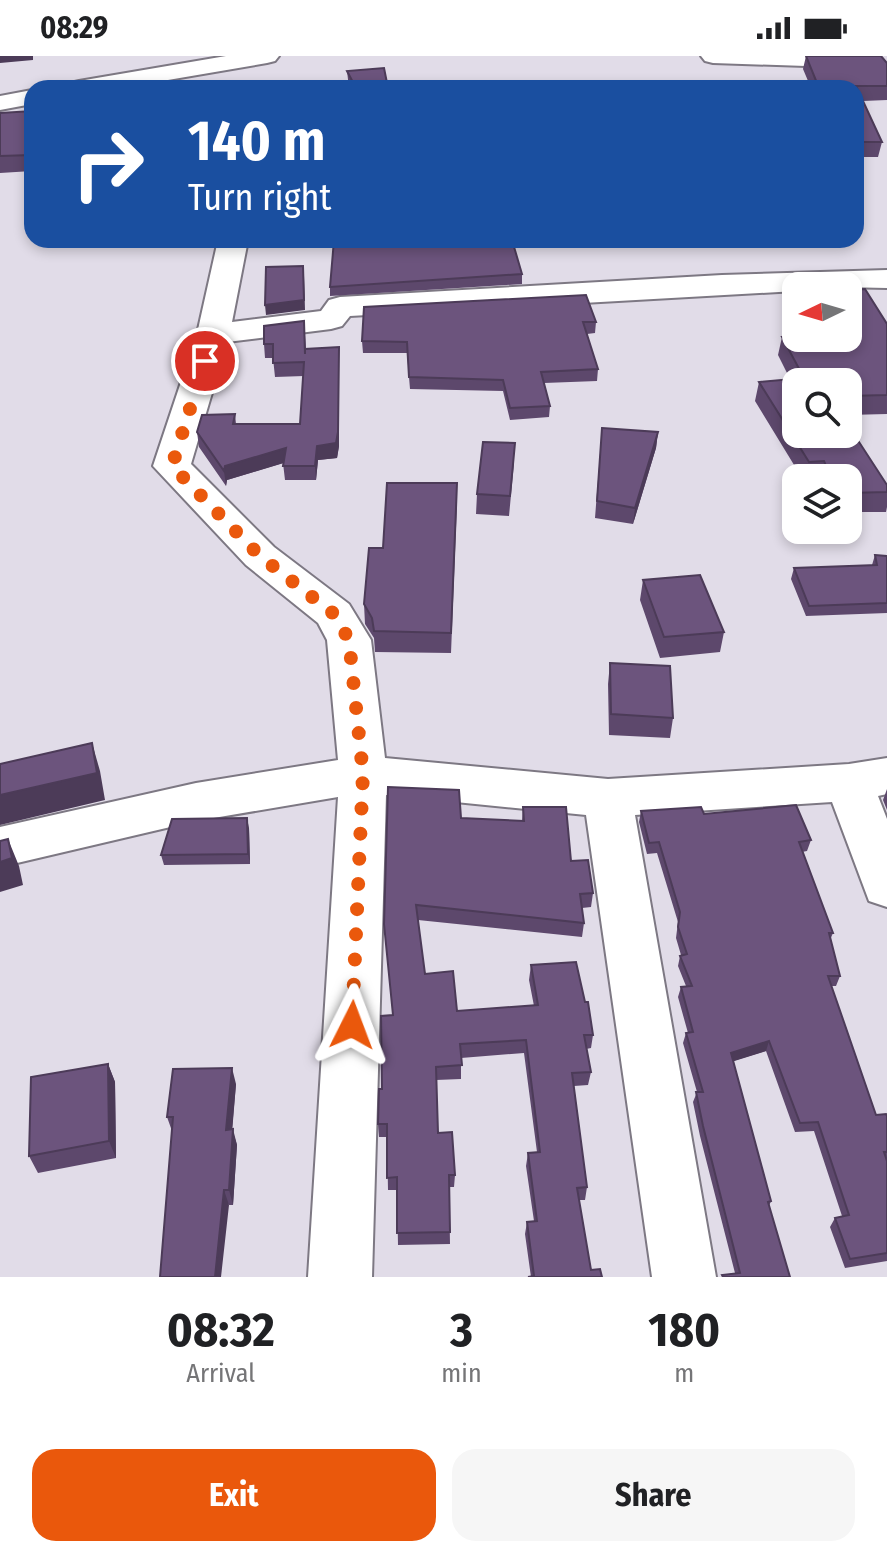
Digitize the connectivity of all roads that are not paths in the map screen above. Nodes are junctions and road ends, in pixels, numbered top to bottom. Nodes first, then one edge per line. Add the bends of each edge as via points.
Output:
1 (267, 56) edge
2 (713, 56) edge
3 (835, 60) edge
4 (236, 61) junction
5 (135, 66) edge
6 (99, 80) edge
7 (240, 80) edge
8 (24, 98) edge
9 (0, 103) edge
10 (231, 248) edge
11 (887, 279) edge
12 (213, 334) junction
13 (363, 774) junction
14 (868, 779) edge
15 (608, 798) junction
16 (0, 847) edge
17 (887, 886) edge
18 (340, 1277) edge
19 (684, 1277) edge

1 - 4 street
2 - 3 street
4 - 5 street
4 - 7 street
5 - 6 street
8 - 9 street
10 - 12 street
11 - 12 street via 340,307 331,319
12 - 13 street via 172,466 260,556 334,614 349,640
13 - 15 street
13 - 16 street via 196,802
13 - 18 street
14 - 15 street
14 - 17 street
15 - 19 street

